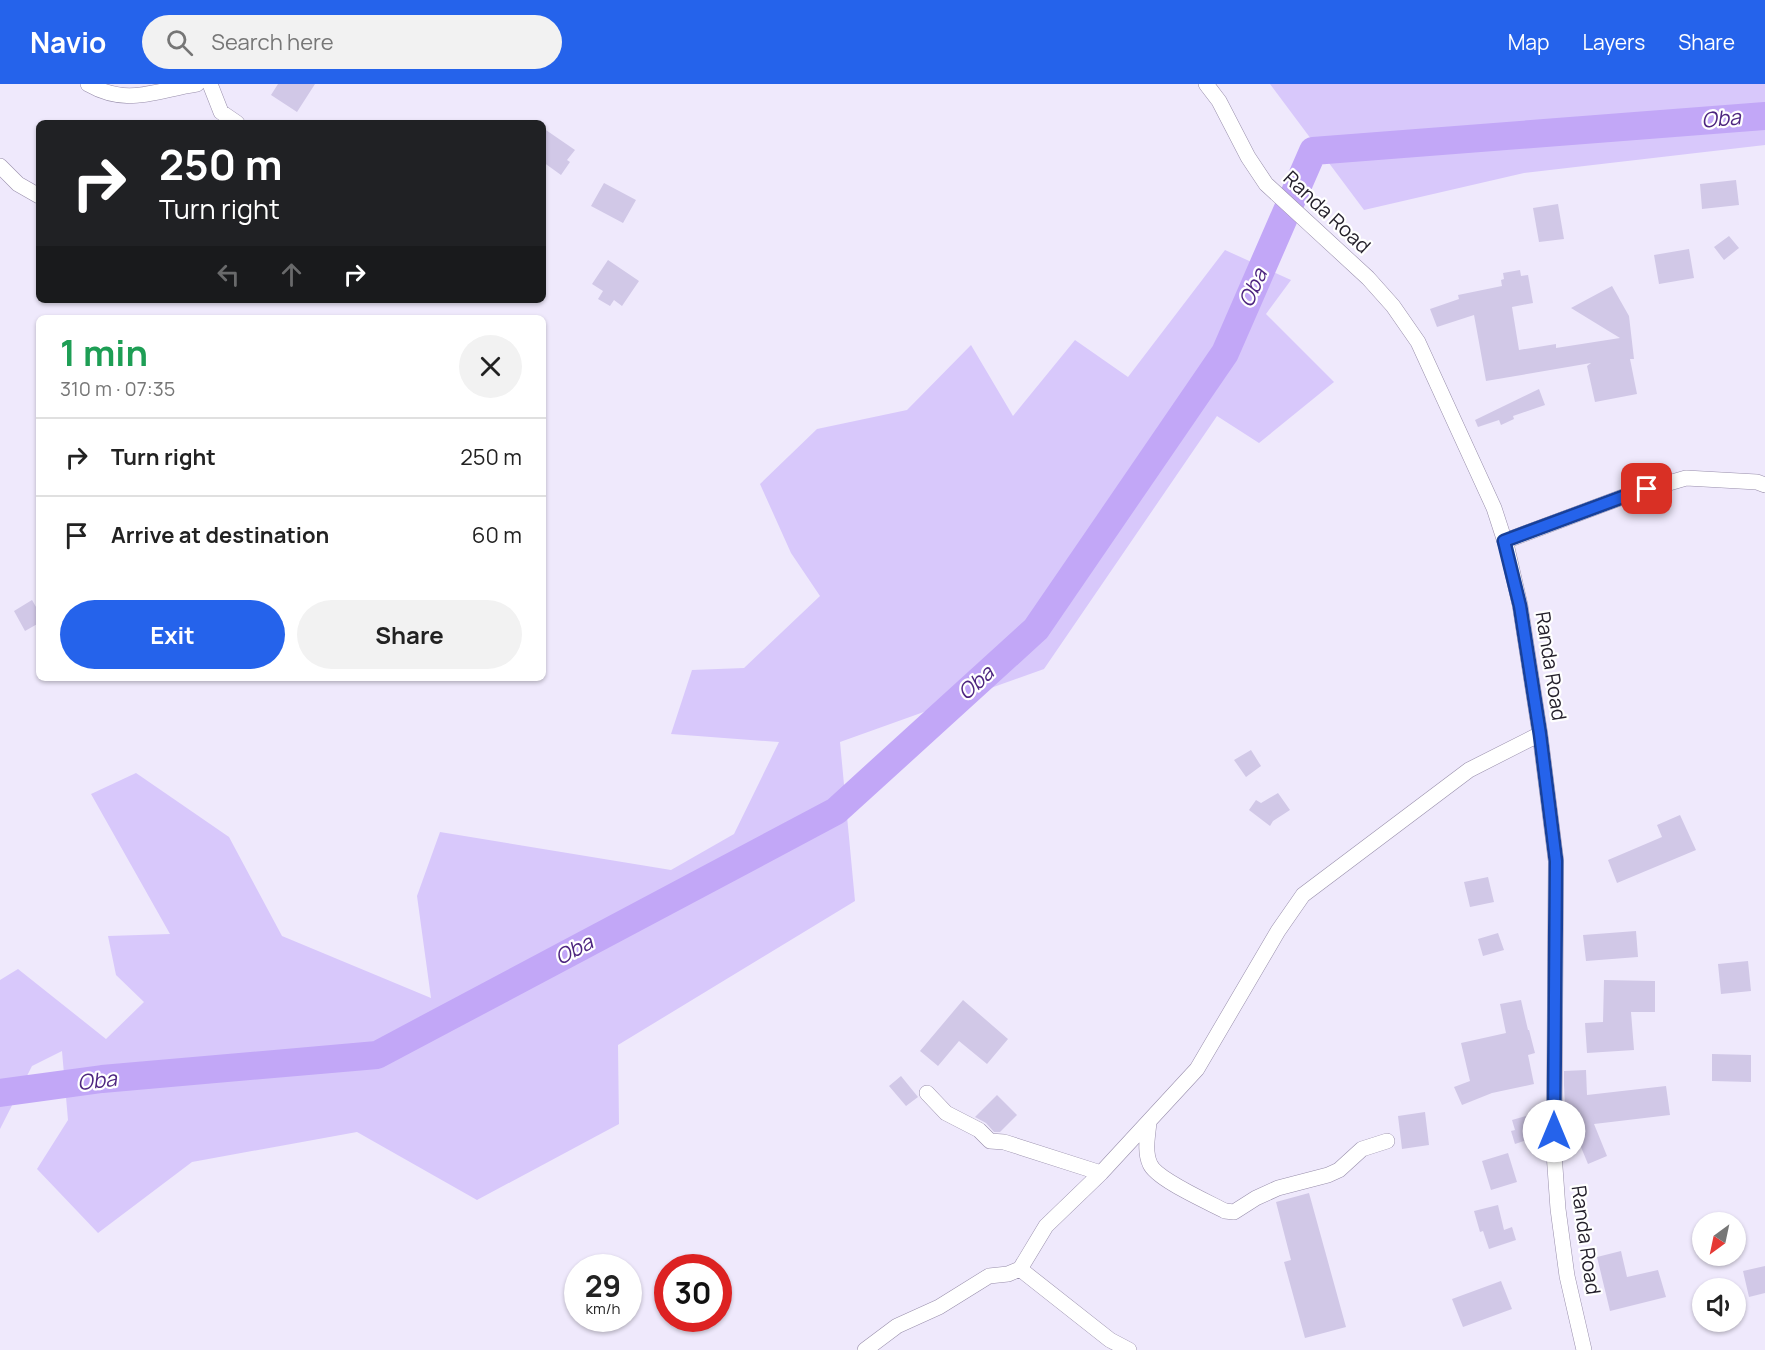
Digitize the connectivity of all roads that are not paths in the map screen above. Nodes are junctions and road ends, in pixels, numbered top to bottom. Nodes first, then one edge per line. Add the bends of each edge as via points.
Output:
1 (88, 84) edge
2 (197, 84) edge
3 (210, 84) edge
4 (1206, 84) edge
5 (233, 120) edge
6 (0, 166) edge
7 (36, 194) edge
8 (1765, 485) edge
9 (1504, 541) junction
10 (1540, 734) junction
11 (927, 1093) dead end
12 (1149, 1122) junction
13 (1387, 1141) dead end
14 (1101, 1173) junction
15 (1020, 1269) junction
16 (865, 1350) edge
17 (1129, 1350) edge
18 (1584, 1350) edge

1 - 2 street via 119,95 148,96
3 - 5 street via 221,112
4 - 9 street, Randa Road via 1266,184 1368,278 1418,342 1490,498
6 - 7 street via 18,184
8 - 9 street via 1686,478
9 - 10 street, Randa Road via 1520,606
10 - 12 street via 1469,770 1304,895 1278,931 1205,1058
10 - 18 street, Randa Road via 1556,861 1554,1153 1558,1209 1567,1276
11 - 14 street via 946,1113 979,1130 990,1141
12 - 13 street via 1150,1164 1160,1176 1234,1212 1278,1188 1338,1170 1362,1149
12 - 14 street
14 - 15 street via 1046,1226
15 - 16 street via 989,1276 939,1307 897,1326
15 - 17 street via 1110,1340

